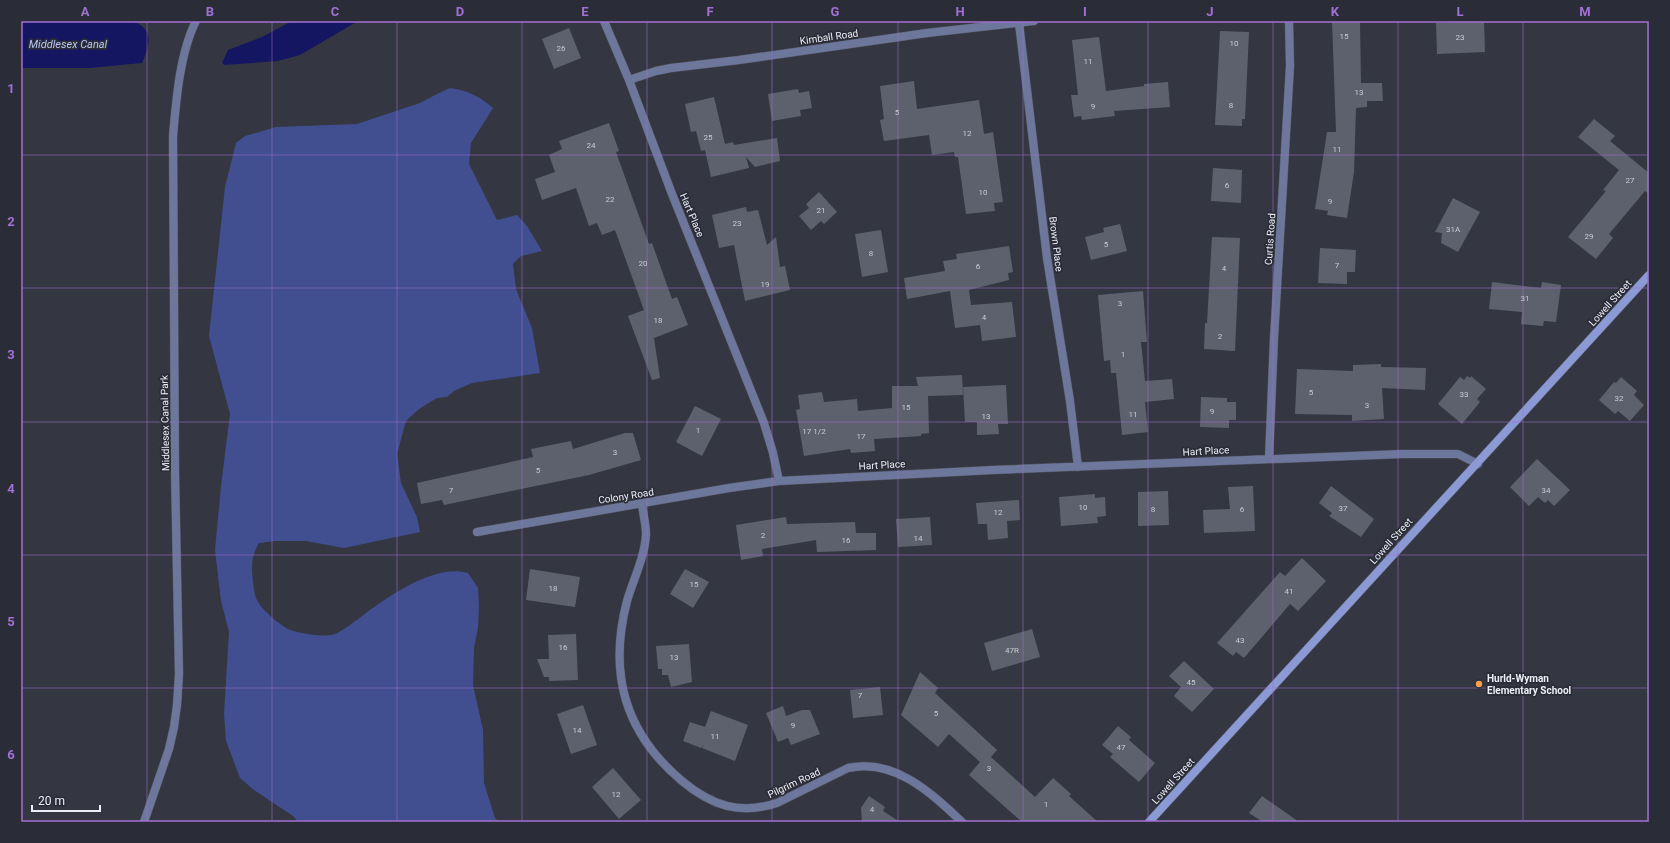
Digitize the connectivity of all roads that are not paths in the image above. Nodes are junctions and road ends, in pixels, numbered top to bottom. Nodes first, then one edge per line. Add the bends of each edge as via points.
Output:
1 (196, 21) edge
2 (604, 21) edge
3 (1034, 21) edge
4 (1289, 21) edge
5 (1019, 23) junction
6 (629, 80) junction
7 (1649, 275) edge
8 (1269, 459) junction
9 (1478, 464) junction
10 (1078, 467) junction
11 (779, 481) junction
12 (642, 504) junction
13 (477, 532) dead end
14 (144, 822) edge
15 (962, 822) edge
16 (1149, 822) edge

1 - 14 street, Middlesex Canal Park via 188,38 172,136 179,641 177,705 169,749
2 - 6 street, Hart Place
3 - 5 street, Kimball Road
4 - 8 street, Curtis Road via 1290,66
5 - 6 street, Kimball Road via 672,68
5 - 10 street, Brown Place via 1046,250
6 - 11 street, Hart Place via 764,423
7 - 9 street, Lowell Street
8 - 9 street, Hart Place via 1449,454 1462,456
8 - 10 street, Hart Place
9 - 16 street, Lowell Street
10 - 11 street, Hart Place
11 - 12 street, Colony Road
12 - 13 street, Colony Road
12 - 15 street, Pilgrim Road via 645,539 623,622 621,677 626,702 637,729 656,756 669,769 705,798 727,806 746,809 777,803 848,768 875,768 895,773 914,782

